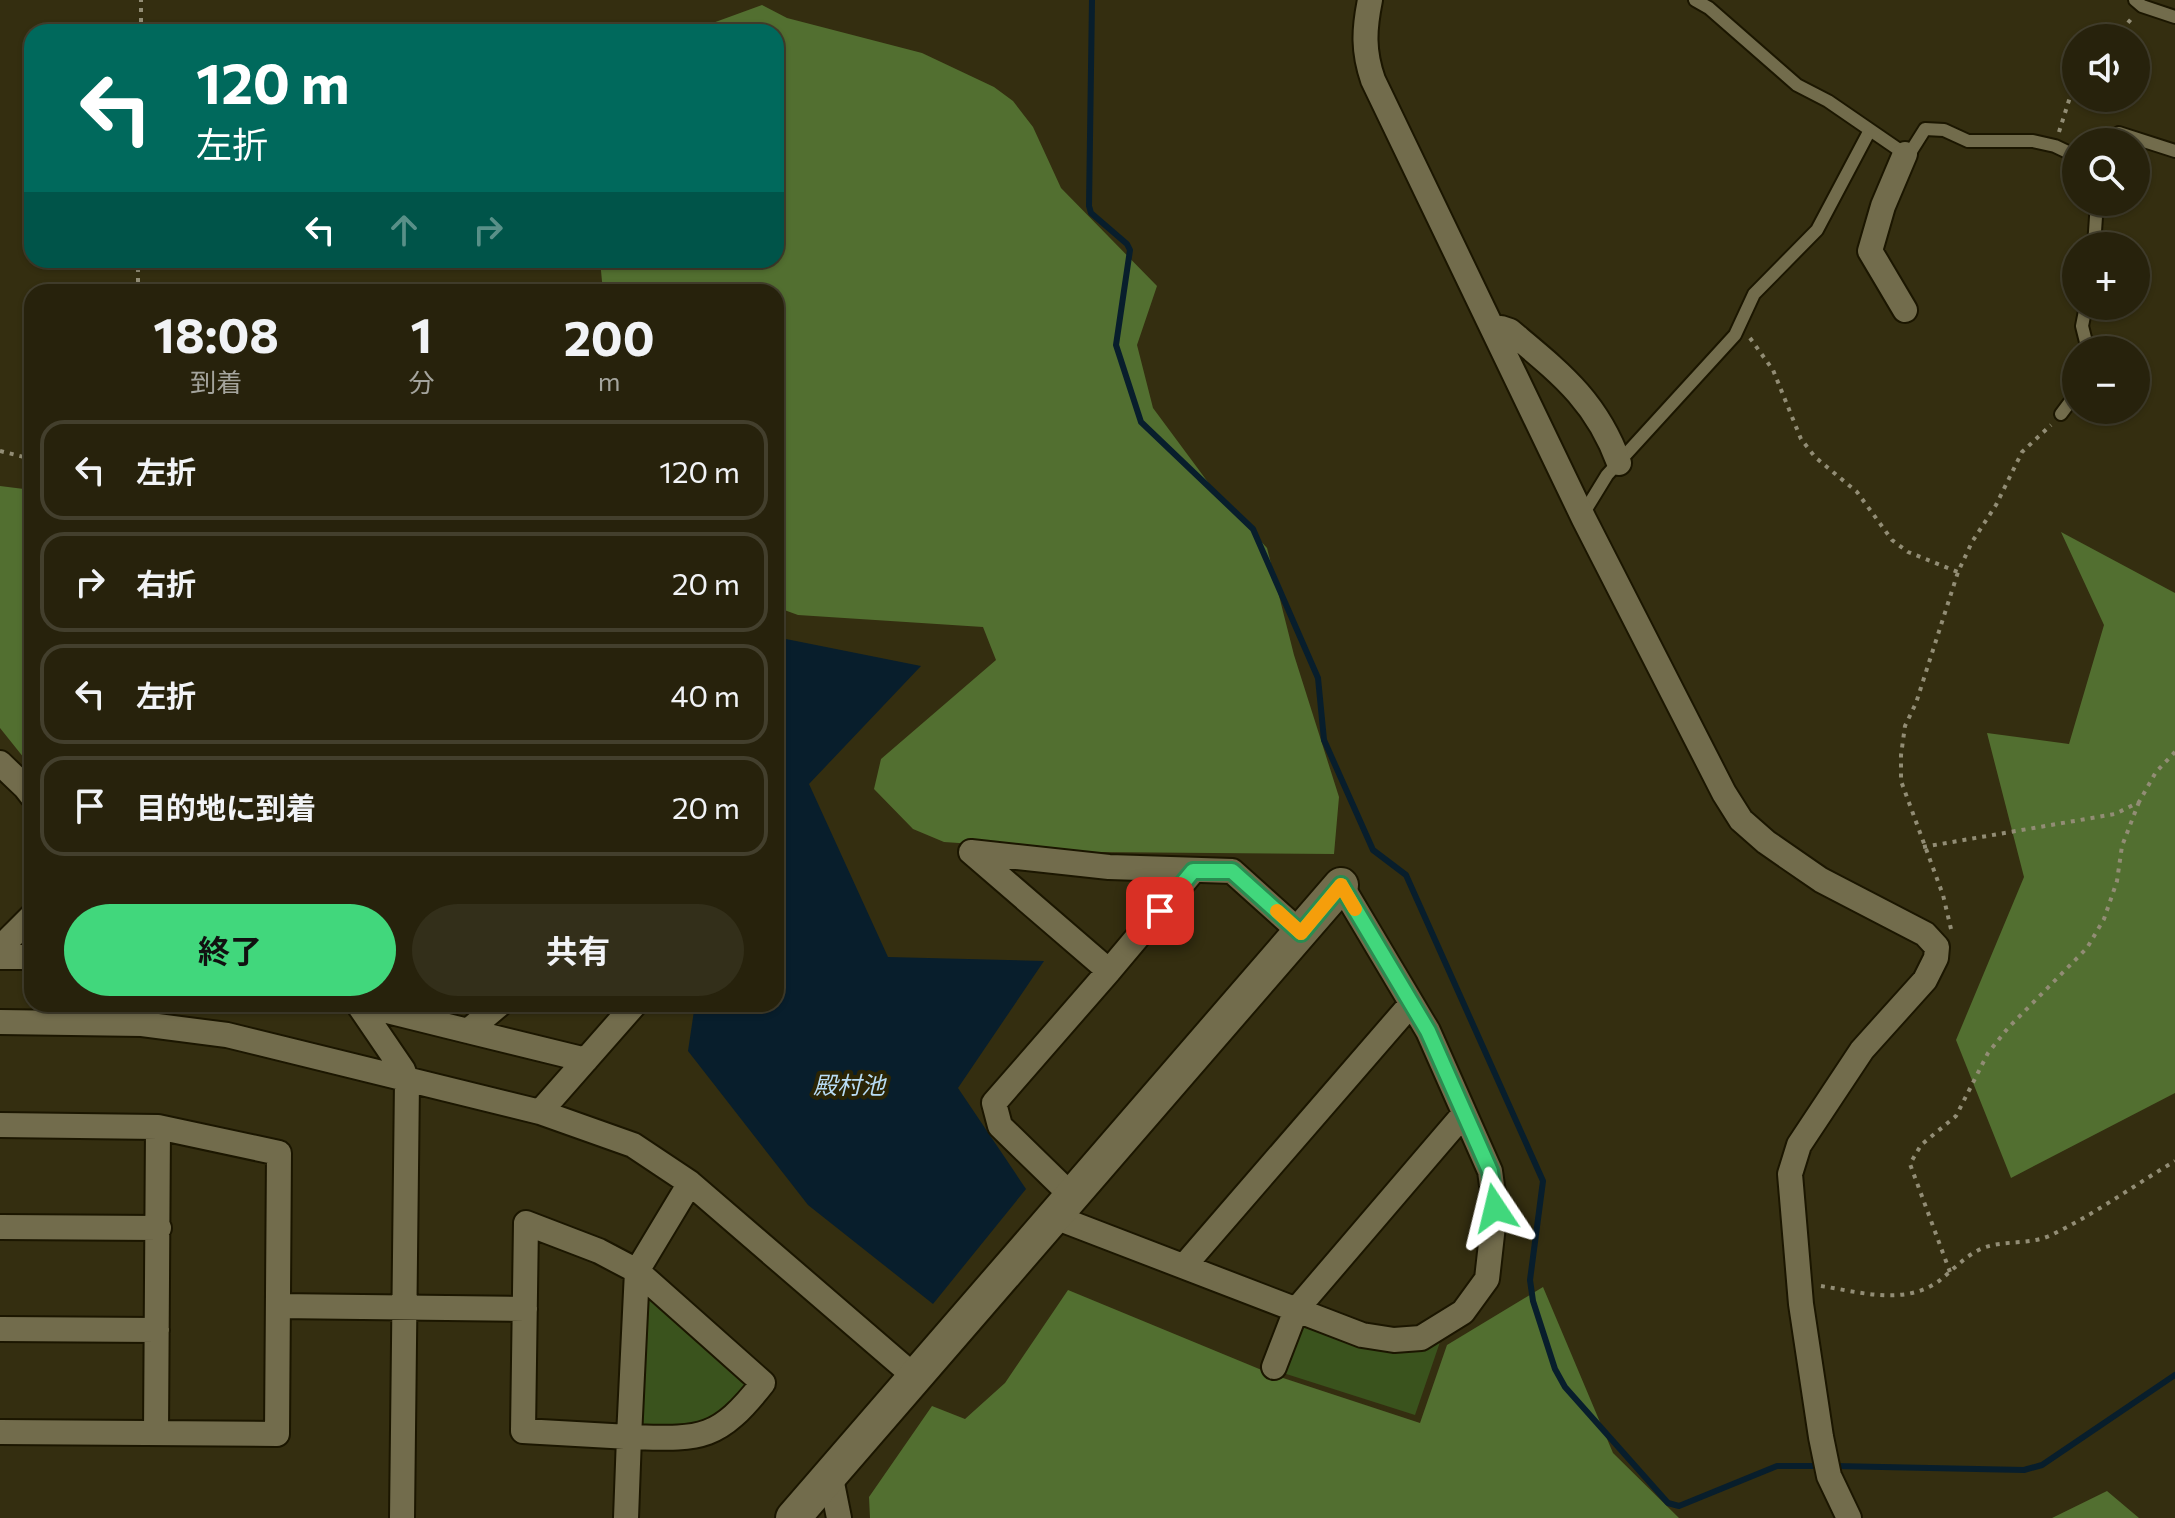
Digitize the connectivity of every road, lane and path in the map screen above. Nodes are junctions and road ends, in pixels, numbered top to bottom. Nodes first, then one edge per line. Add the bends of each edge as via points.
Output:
1 (141, 0) edge
2 (1370, 0) edge
3 (1695, 0) edge
4 (2138, 3) edge
5 (2175, 17) edge
6 (141, 24) edge
7 (2124, 24) edge
8 (2066, 112) edge
9 (1870, 130) junction
10 (2150, 143) edge
11 (2055, 146) junction
12 (2062, 149) edge
13 (2175, 151) edge
14 (1905, 154) junction
15 (1905, 310) dead end
16 (1740, 322) junction
17 (1494, 331) junction
18 (2061, 414) edge
19 (0, 451) edge
20 (24, 457) edge
21 (1619, 463) junction
22 (1580, 510) junction
23 (1958, 572) junction
24 (2175, 752) edge
25 (0, 763) edge
26 (24, 786) edge
27 (2139, 802) junction
28 (1923, 847) junction
29 (1193, 871) junction
30 (1341, 885) joint
31 (24, 924) edge
32 (1301, 933) junction
33 (1937, 947) junction
34 (0, 948) edge
35 (0, 957) edge
36 (24, 957) edge
37 (1109, 971) junction
38 (1411, 1004) junction
39 (364, 1012) edge
40 (391, 1012) edge
41 (491, 1012) edge
42 (628, 1012) edge
43 (0, 1022) edge
44 (468, 1031) junction
45 (586, 1060) junction
46 (407, 1081) junction
47 (540, 1112) junction
48 (1463, 1115) junction
49 (0, 1125) edge
50 (158, 1127) junction
51 (2175, 1161) edge
52 (690, 1183) junction
53 (1064, 1207) junction
54 (0, 1227) edge
55 (159, 1228) junction
56 (1184, 1266) junction
57 (637, 1271) junction
58 (1950, 1272) junction
59 (1799, 1282) junction
60 (278, 1306) junction
61 (406, 1307) junction
62 (525, 1309) junction
63 (1296, 1310) junction
64 (0, 1329) edge
65 (157, 1330) junction
66 (1274, 1367) dead end
67 (914, 1376) junction
68 (0, 1432) edge
69 (156, 1433) junction
70 (629, 1437) junction
71 (830, 1473) junction
72 (402, 1518) edge
73 (626, 1518) edge
74 (793, 1518) edge
75 (839, 1518) edge
76 (1849, 1518) edge

1 - 6 path
2 - 17 street via 1364,34 1370,72
3 - 9 lane via 1797,85
4 - 5 lane
4 - 7 path
8 - 11 path
9 - 14 lane
9 - 16 lane via 1817,230 1754,294
10 - 13 lane
11 - 12 lane
11 - 14 lane via 1968,141 1932,127
14 - 15 street via 1870,251
16 - 21 lane via 1735,335
16 - 23 path via 1773,370 1801,439 1815,457 1857,492 1892,540
17 - 21 street via 1510,331 1568,381 1597,416
17 - 22 street
18 - 23 path via 2022,452
19 - 20 path
21 - 22 lane
22 - 33 street via 1741,820 1821,880 1925,934
23 - 28 path via 1905,726 1901,755 1901,781
24 - 27 path
25 - 26 street
27 - 28 path via 2115,814
27 - 58 path via 2104,919 2087,948 2008,1028 1988,1053 1956,1116 1921,1145 1910,1164
28 - 33 path via 1951,926 1950,942
29 - 32 street via 1232,871
29 - 37 street
29 - 37 street via 971,852
30 - 32 street
30 - 38 street
31 - 34 street
32 - 53 street
33 - 59 street via 1925,980 1862,1050 1795,1152 1789,1190
35 - 36 street
37 - 53 street via 994,1103 1000,1126
38 - 48 street
38 - 56 street
39 - 46 street
40 - 44 street
41 - 44 street
42 - 45 street
43 - 46 street via 180,1027
44 - 45 street
45 - 47 street
46 - 47 street
46 - 61 street
47 - 52 street via 633,1145
48 - 63 street
48 - 63 street via 1490,1171 1495,1208 1487,1279 1463,1312 1421,1338 1394,1340 1362,1335
49 - 50 street
50 - 55 street
50 - 60 street via 279,1153
51 - 58 path via 2048,1236 1985,1247
52 - 57 street
52 - 67 street
53 - 56 street
53 - 67 street
54 - 55 street
55 - 65 street
56 - 63 street
57 - 62 street via 526,1223
57 - 70 street
57 - 70 street via 763,1383 712,1432 688,1438
58 - 59 path via 1904,1295
59 - 76 street via 1829,1476
60 - 61 street
60 - 69 street via 277,1434
61 - 62 street
61 - 72 street
62 - 70 street via 523,1431
63 - 66 street
64 - 65 street
65 - 69 street
67 - 71 street
68 - 69 street
70 - 73 street
71 - 74 street
71 - 75 street

